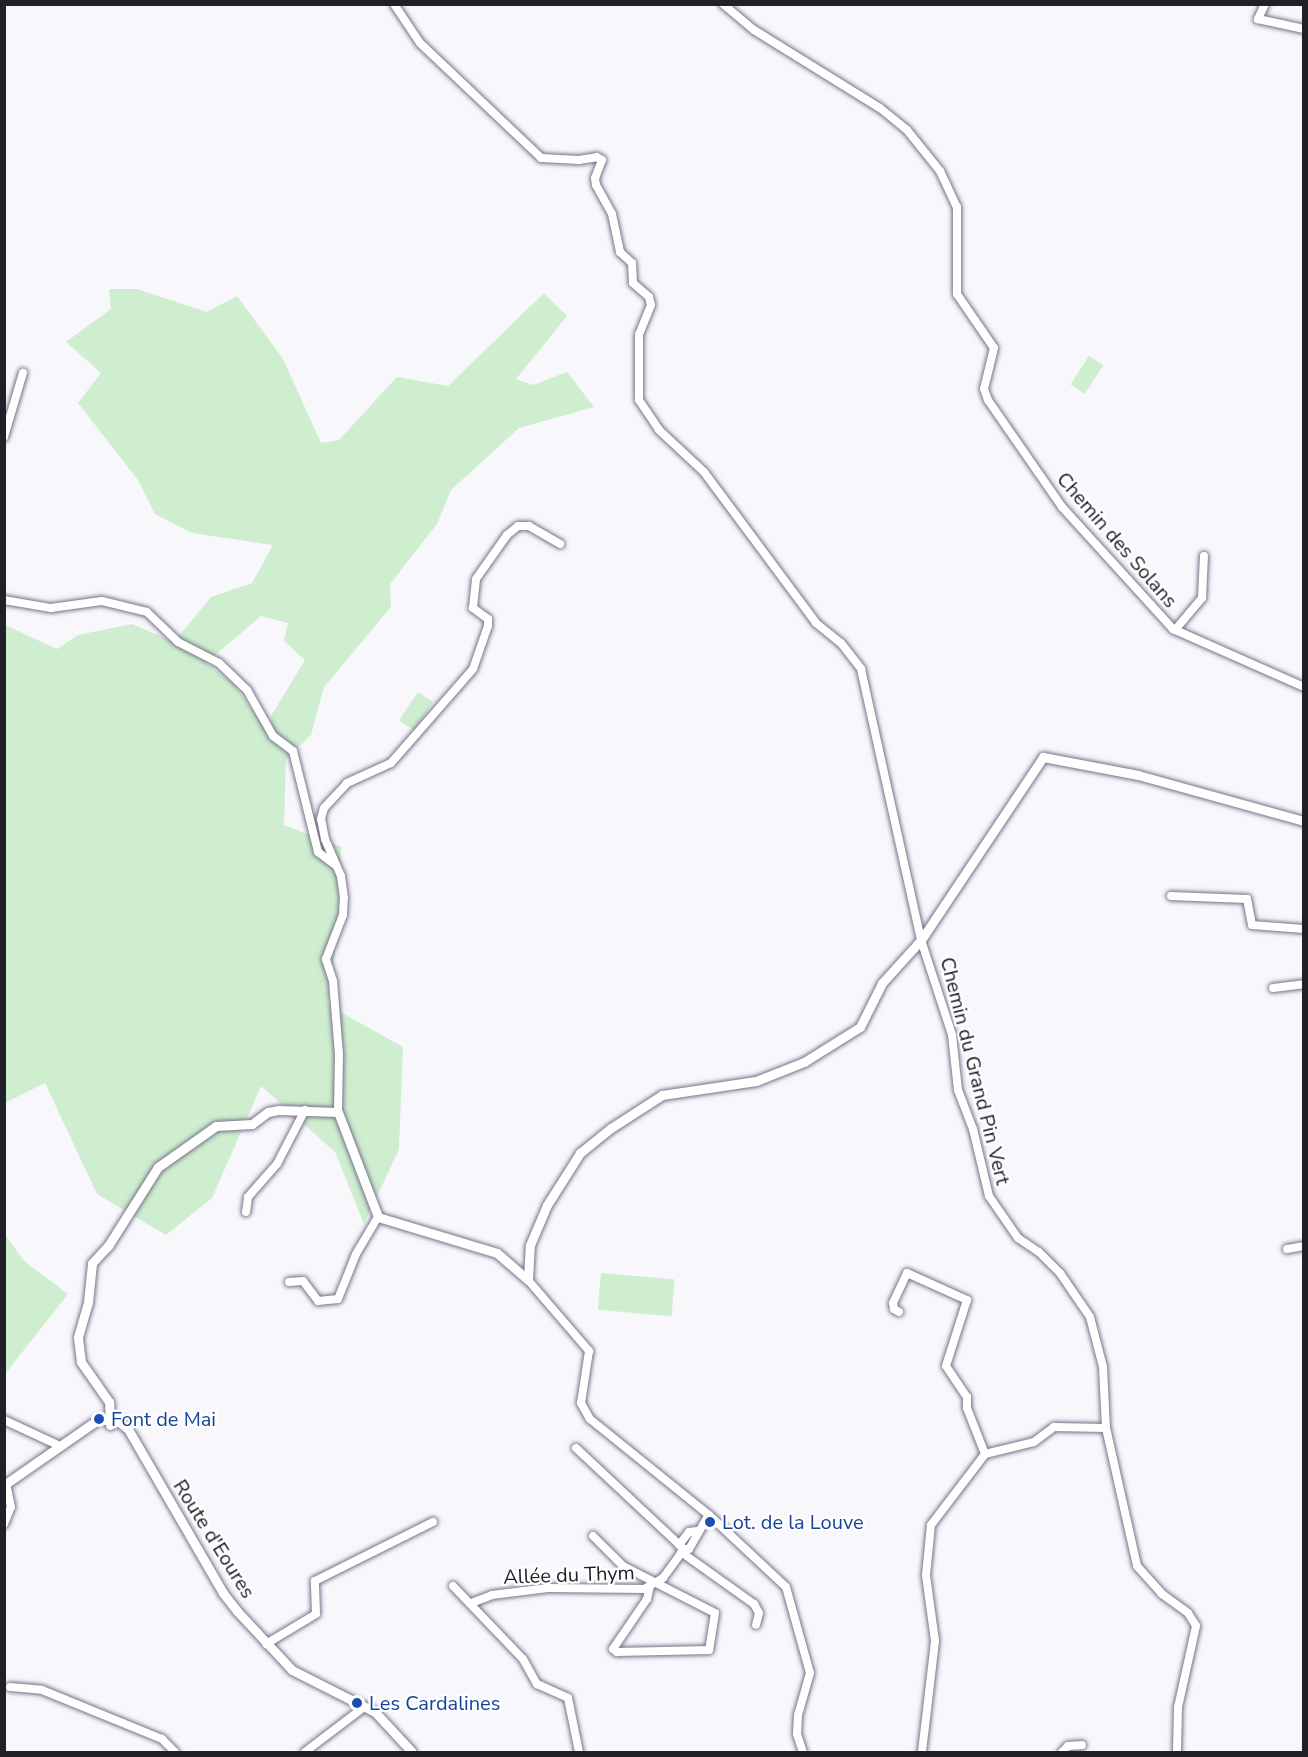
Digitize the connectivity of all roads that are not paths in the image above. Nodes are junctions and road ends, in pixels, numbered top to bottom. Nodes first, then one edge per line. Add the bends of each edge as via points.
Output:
1 (723, 4) edge
2 (1265, 4) edge
3 (394, 5) edge
4 (1304, 29) edge
5 (23, 374) dead end
6 (4, 437) edge
7 (560, 544) dead end
8 (1204, 556) dead end
9 (4, 600) edge
10 (1175, 630) junction
11 (1304, 687) edge
12 (1304, 821) edge
13 (335, 865) junction
14 (1171, 896) dead end
15 (1304, 929) edge
16 (921, 940) junction
17 (1304, 984) edge
18 (1273, 988) dead end
19 (305, 1110) junction
20 (338, 1112) junction
21 (246, 1212) dead end
22 (378, 1217) junction
23 (1304, 1246) edge
24 (1287, 1249) dead end
25 (528, 1280) junction
26 (289, 1282) dead end
27 (899, 1312) dead end
28 (4, 1420) edge
29 (110, 1421) junction
30 (1106, 1428) junction
31 (60, 1446) junction
32 (576, 1448) dead end
33 (985, 1454) junction
34 (5, 1485) edge
35 (708, 1517) junction
36 (433, 1522) dead end
37 (4, 1524) edge
38 (593, 1536) dead end
39 (683, 1549) junction
40 (653, 1584) junction
41 (453, 1586) dead end
42 (474, 1602) dead end
43 (756, 1625) dead end
44 (266, 1644) junction
45 (10, 1687) dead end
46 (364, 1707) junction
47 (1082, 1746) dead end
48 (175, 1752) edge
49 (305, 1752) edge
50 (412, 1752) edge
51 (579, 1752) edge
52 (803, 1752) edge
53 (922, 1752) edge
54 (1062, 1752) edge
55 (1177, 1752) edge

1 - 10 street, Chemin des Solans via 754,30 880,108 926,151 957,207 957,294 994,348 984,389 988,400 1062,507
2 - 4 street via 1258,19
3 - 16 street, Chemin du Grand Pin Vert via 420,43 541,158 603,160 596,185 612,214 620,252 632,263 633,283 650,297 651,305 639,334 639,400 659,430 704,472 816,623 841,643 861,669
5 - 6 street
7 - 13 street via 529,526 518,526 476,579 473,608 488,620 488,626 473,669 391,763 347,783 324,808 323,829
8 - 10 street via 1202,598
9 - 13 street via 51,608 102,601 147,612 162,630 226,668 247,690 273,736 293,751 318,852
10 - 11 street, Chemin des Solans
12 - 16 street via 1138,775 1045,756
13 - 20 street via 341,876 343,915 326,959 333,981 339,1054
14 - 15 street via 1247,899 1252,925
16 - 25 street via 882,983 860,1027 804,1062 756,1081 662,1095 633,1112 580,1154 547,1205 530,1245
16 - 30 street, Chemin du Grand Pin Vert via 952,1035 958,1090 973,1129 989,1196 1018,1238 1040,1251 1060,1273 1090,1317 1103,1367
17 - 18 street
19 - 20 street
19 - 21 street via 277,1164 248,1197
19 - 29 street via 268,1112 252,1124 216,1126 167,1158 108,1245 94,1257 78,1337 81,1362 104,1390
20 - 22 street
22 - 25 street via 497,1253
22 - 26 street via 356,1254 338,1299 318,1301 303,1281
23 - 24 street
25 - 35 street via 589,1350 581,1392 584,1410
27 - 33 street via 894,1303 907,1273 967,1300 946,1366 967,1397 967,1408
28 - 31 street
29 - 31 street
29 - 44 street, Route d'Eoures via 135,1444 223,1593
30 - 33 street via 1054,1427 1034,1442
30 - 55 street, Chemin du Grand Pin Vert via 1137,1566 1162,1594 1188,1612 1196,1626 1178,1707
31 - 34 street
32 - 39 street
33 - 53 street via 928,1532 927,1584 935,1641
34 - 37 street via 10,1508
35 - 39 street, Allée du Thym via 697,1531 689,1532
35 - 52 street via 774,1575 791,1600 810,1673 798,1715
36 - 44 street via 315,1581 316,1614
38 - 40 street via 623,1566
39 - 40 street, Allée du Thym
39 - 43 street via 754,1604 759,1613
40 - 40 street via 715,1612 709,1650 613,1649
40 - 42 street, Allée du Thym via 628,1591 549,1588 492,1595
41 - 51 street via 524,1659 537,1684 568,1698
44 - 46 street, Route d'Eoures via 292,1670
45 - 48 street via 42,1690 162,1739
46 - 49 street
46 - 50 street, Route d'Eoures via 391,1727
47 - 54 street via 1068,1746

